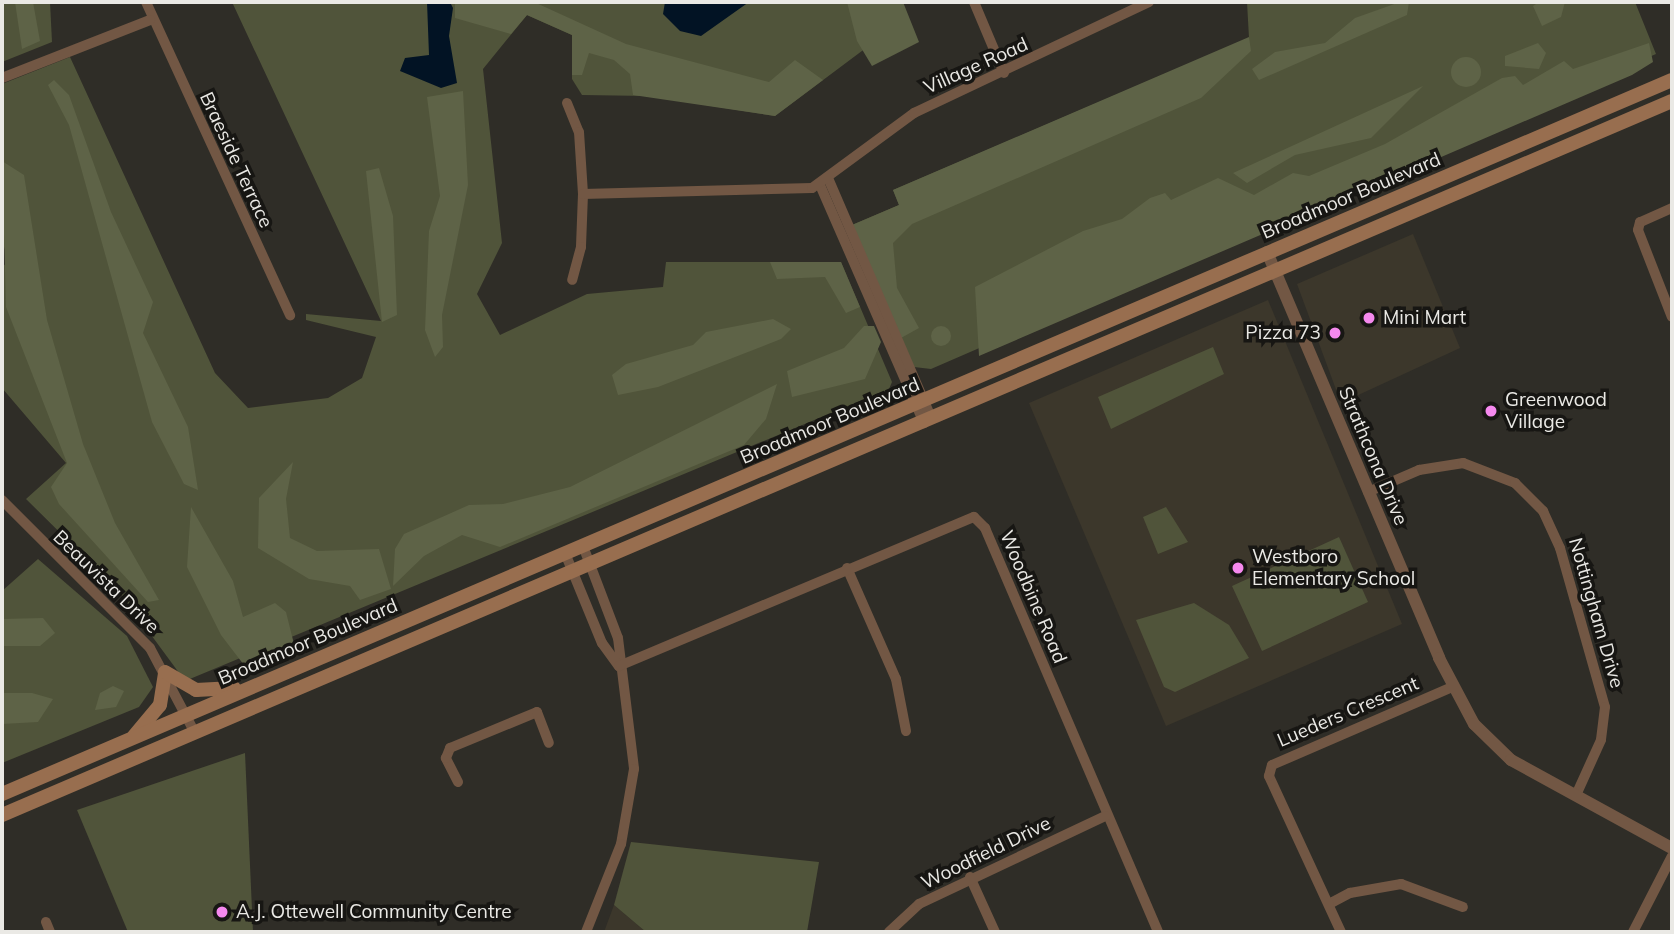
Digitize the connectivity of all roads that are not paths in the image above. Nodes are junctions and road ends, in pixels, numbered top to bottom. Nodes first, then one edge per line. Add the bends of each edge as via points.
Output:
1 (146, 2) edge
2 (974, 2) edge
3 (1149, 2) edge
4 (150, 20) junction
5 (1004, 73) junction
6 (2, 78) edge
7 (1672, 80) edge
8 (1672, 101) edge
9 (567, 103) dead end
10 (824, 182) junction
11 (583, 194) junction
12 (1672, 208) edge
13 (1267, 252) junction
14 (1275, 272) junction
15 (572, 279) dead end
16 (290, 315) dead end
17 (1672, 317) edge
18 (920, 403) junction
19 (928, 421) junction
20 (1368, 492) junction
21 (2, 500) edge
22 (583, 546) junction
23 (565, 553) junction
24 (592, 565) junction
25 (847, 568) junction
26 (574, 572) junction
27 (618, 666) junction
28 (165, 672) junction
29 (261, 682) junction
30 (1452, 687) junction
31 (187, 715) junction
32 (906, 731) dead end
33 (195, 733) junction
34 (131, 740) junction
35 (549, 743) dead end
36 (458, 782) dead end
37 (1577, 793) junction
38 (2, 794) edge
39 (2, 815) edge
40 (1105, 816) junction
41 (1672, 848) edge
42 (1672, 856) edge
43 (970, 877) junction
44 (1329, 904) junction
45 (1463, 907) dead end
46 (586, 932) edge
47 (889, 932) edge
48 (995, 932) edge
49 (1158, 932) edge
50 (1341, 932) edge
51 (1633, 932) edge

1 - 4 street, Braeside Terrace
2 - 5 street
3 - 5 street, Village Road
4 - 6 street
4 - 16 street, Braeside Terrace
5 - 10 street, Village Road via 914,113
7 - 13 main road, Broadmoor Boulevard
8 - 14 main road, Broadmoor Boulevard
9 - 11 street via 579,132
10 - 11 street
10 - 18 street
11 - 15 street via 582,247
12 - 17 street via 1640,222 1638,230
13 - 14 street, Strathcona Drive
13 - 18 main road, Broadmoor Boulevard
14 - 19 main road, Broadmoor Boulevard
14 - 20 street, Strathcona Drive
18 - 19 street
18 - 22 main road, Broadmoor Boulevard
19 - 24 main road, Broadmoor Boulevard
20 - 30 street, Strathcona Drive
20 - 37 street, Nottingham Drive via 1419,470 1463,463 1515,483 1542,511 1560,548 1605,707 1601,740
21 - 28 street, Beauvista Drive via 117,613
22 - 23 main road, Broadmoor Boulevard
22 - 24 street
23 - 26 street
23 - 29 main road, Broadmoor Boulevard
24 - 26 main road, Broadmoor Boulevard
24 - 27 street via 618,638
25 - 27 street, Woodbine Road
25 - 32 street via 895,679
25 - 40 street, Woodbine Road via 966,517 979,521
26 - 27 street via 602,643
26 - 33 main road, Broadmoor Boulevard
27 - 46 street via 633,738 632,792 611,875
28 - 29 main road via 204,691
28 - 31 street, Beauvista Drive
28 - 34 main road via 160,705
29 - 31 main road, Broadmoor Boulevard
30 - 37 street, Strathcona Drive via 1491,745
30 - 44 street, Lueders Crescent via 1272,765 1269,776
31 - 33 street, Beauvista Drive
31 - 34 main road, Broadmoor Boulevard
33 - 39 main road, Broadmoor Boulevard
34 - 38 main road, Broadmoor Boulevard
35 - 36 street via 537,712 450,748 446,758
37 - 41 street, Strathcona Drive
40 - 43 street, Woodfield Drive
40 - 49 street, Woodbine Road
42 - 51 street
43 - 47 street, Woodfield Drive via 919,904
43 - 48 street
44 - 45 street via 1350,893 1401,884
44 - 50 street, Lueders Crescent

